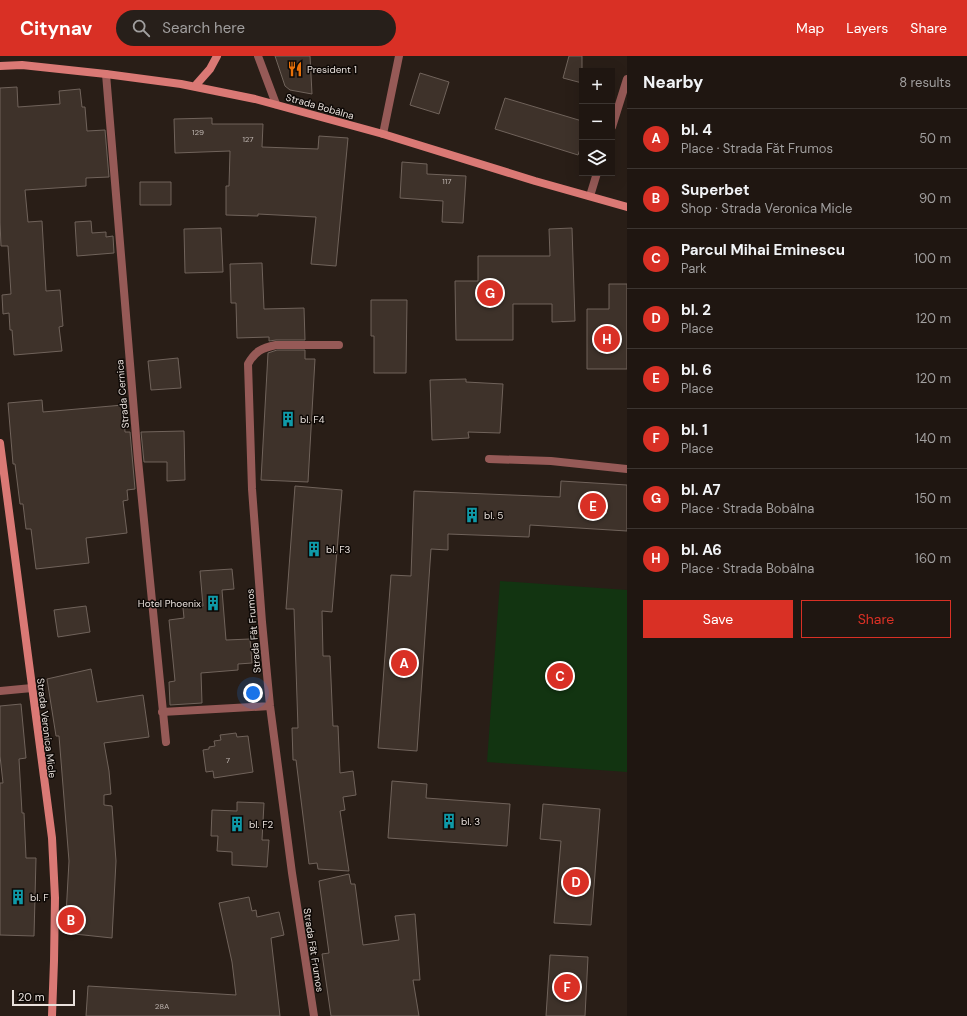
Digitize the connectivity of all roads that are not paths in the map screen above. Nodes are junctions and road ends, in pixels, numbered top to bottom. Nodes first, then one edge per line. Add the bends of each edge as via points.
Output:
1 (217, 56) edge
2 (258, 56) edge
3 (399, 56) edge
4 (0, 66) edge
5 (106, 74) junction
6 (627, 79) edge
7 (195, 86) junction
8 (276, 104) junction
9 (615, 117) edge
10 (383, 134) junction
11 (596, 176) edge
12 (590, 196) junction
13 (627, 207) edge
14 (339, 345) dead end
15 (0, 443) edge
16 (489, 459) dead end
17 (627, 469) edge
18 (32, 688) junction
19 (0, 691) edge
20 (270, 706) junction
21 (162, 712) junction
22 (166, 742) dead end
23 (52, 1016) edge
24 (314, 1016) edge

1 - 7 main road via 210,69
2 - 8 street
3 - 10 street
4 - 5 main road, Strada Bobâlna
5 - 7 main road, Strada Bobâlna
5 - 21 street, Strada Cernica
6 - 9 street
7 - 8 main road, Strada Bobâlna
8 - 10 main road, Strada Bobâlna
10 - 12 main road, Strada Bobâlna
11 - 12 street
12 - 13 main road, Strada Bobâlna
14 - 20 street, Strada Făt Frumos via 266,347 258,351 248,364 252,489
15 - 18 main road, Strada Veronica Micle
16 - 17 street via 551,461
18 - 19 street
18 - 23 main road, Strada Veronica Micle via 52,838 55,898
20 - 21 street
20 - 24 street, Strada Făt Frumos
21 - 22 street, Strada Cernica

